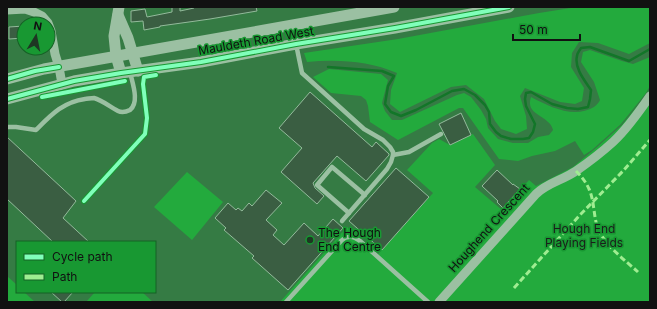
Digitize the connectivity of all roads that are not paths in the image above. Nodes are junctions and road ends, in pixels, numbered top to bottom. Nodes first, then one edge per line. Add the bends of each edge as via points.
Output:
1 (394, 7) edge
2 (509, 7) edge
3 (7, 10) edge
4 (119, 11) edge
5 (296, 44) junction
6 (132, 53) junction
7 (116, 56) junction
8 (59, 67) junction
9 (129, 72) junction
10 (7, 79) edge
11 (62, 84) junction
12 (650, 96) edge
13 (7, 99) edge
14 (7, 127) edge
15 (441, 134) dead end
16 (393, 155) junction
17 (365, 194) junction
18 (349, 213) junction
19 (342, 221) dead end
20 (286, 302) edge
21 (428, 302) edge
22 (439, 302) edge

1 - 6 street, Mauldeth Road West
2 - 5 street, Mauldeth Road West
3 - 8 street via 25,9 42,16 51,31
4 - 6 street
4 - 7 street via 114,36
5 - 9 street, Mauldeth Road West via 201,62
5 - 16 lane via 302,73 364,129 387,144
6 - 7 street, Mauldeth Road West
6 - 9 street
7 - 8 street, Mauldeth Road West
7 - 9 street
8 - 10 street, Mauldeth Road West
8 - 11 street
9 - 11 street, Mauldeth Road West
9 - 14 lane via 135,97 134,106 129,111 120,112 93,98 63,106 36,130
11 - 13 street, Mauldeth Road West
12 - 22 street, Houghend Crescent via 613,142 576,171 541,189
15 - 16 lane via 409,152
16 - 17 lane via 387,169
17 - 18 lane
17 - 18 lane via 332,167 317,185
18 - 19 lane
20 - 21 lane via 344,238 352,237 360,241

